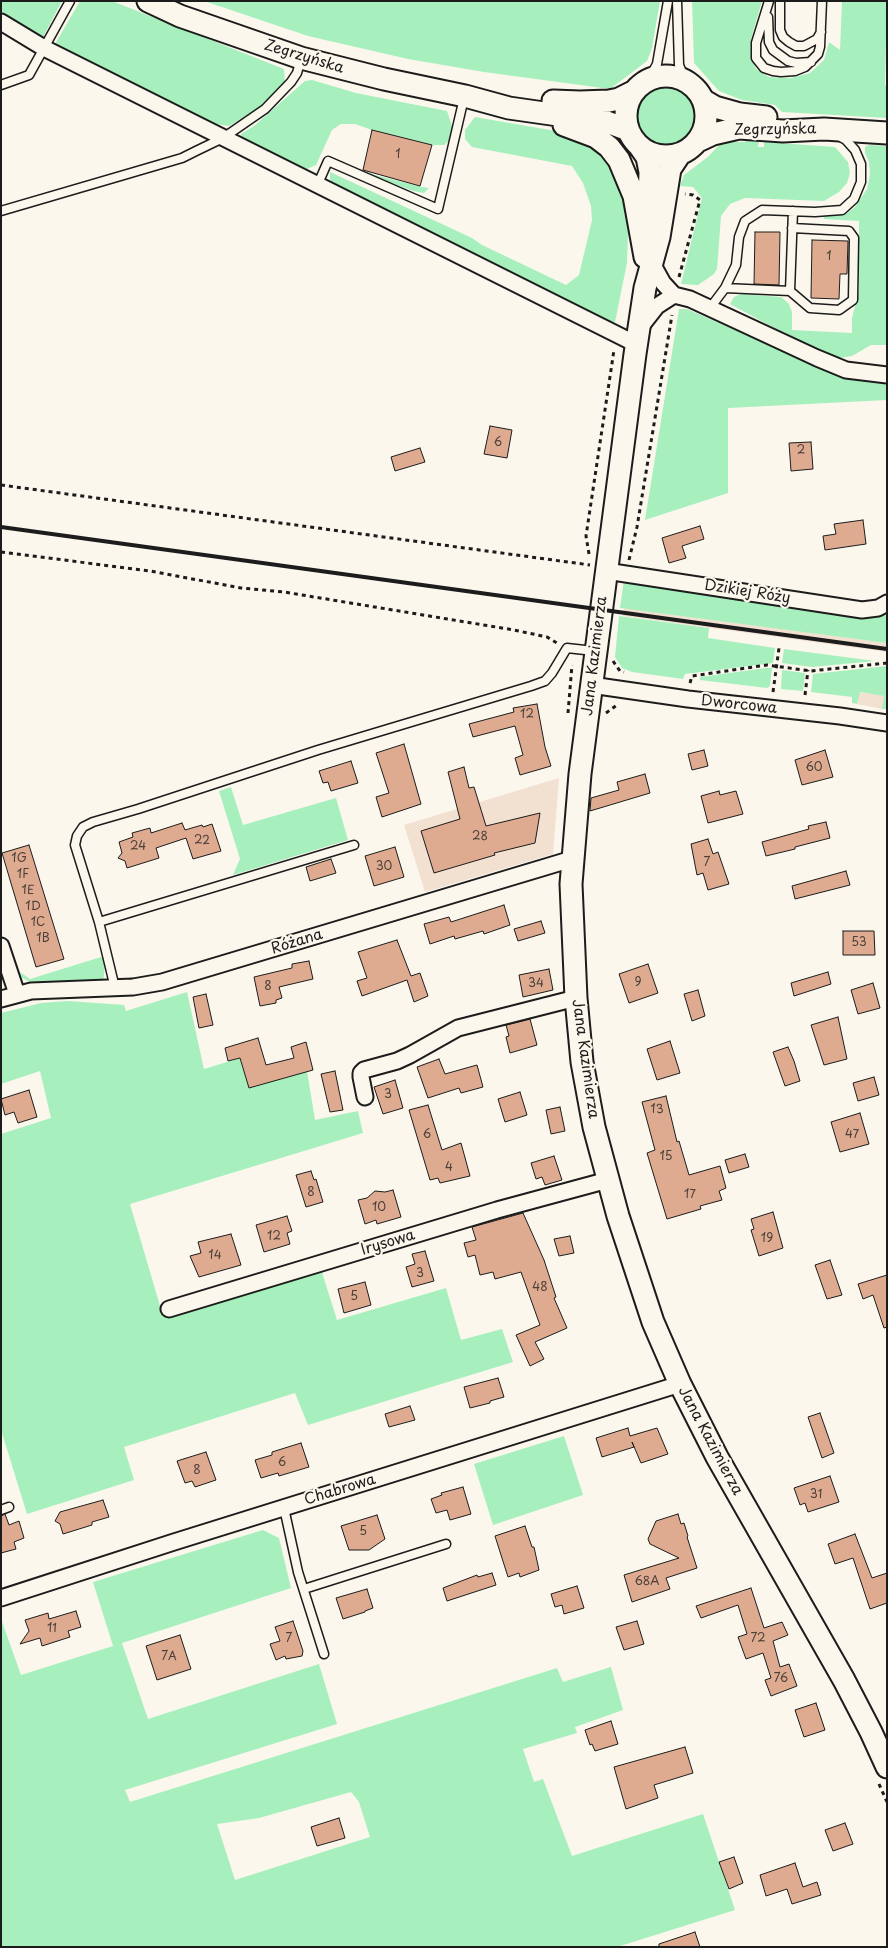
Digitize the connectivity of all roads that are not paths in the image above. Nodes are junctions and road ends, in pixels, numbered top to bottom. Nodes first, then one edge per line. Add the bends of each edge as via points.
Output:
1 (70, 1) edge
2 (148, 1) edge
3 (668, 1) edge
4 (677, 1) edge
5 (780, 1) edge
6 (822, 1) edge
7 (769, 4) edge
8 (1, 22) edge
9 (821, 32) junction
10 (44, 48) junction
11 (301, 58) junction
12 (812, 61) junction
13 (690, 83) junction
14 (1, 85) edge
15 (641, 86) junction
16 (465, 96) junction
17 (703, 100) junction
18 (509, 108) junction
19 (824, 129) junction
20 (887, 133) edge
21 (223, 138) junction
22 (634, 138) junction
23 (698, 141) junction
24 (680, 154) junction
25 (317, 186) junction
26 (1, 211) edge
27 (792, 211) junction
28 (792, 228) junction
29 (649, 260) junction
30 (725, 288) junction
31 (790, 291) junction
32 (674, 295) junction
33 (710, 308) junction
34 (637, 337) junction
35 (887, 375) edge
36 (597, 570) junction
37 (887, 604) edge
38 (586, 650) junction
39 (590, 685) junction
40 (887, 723) edge
41 (354, 845) dead end
42 (572, 859) junction
43 (99, 922) junction
44 (1, 946) edge
45 (116, 988) junction
46 (16, 994) junction
47 (576, 998) junction
48 (1, 999) edge
49 (365, 1097) dead end
50 (608, 1180) junction
51 (168, 1309) dead end
52 (680, 1384) junction
53 (284, 1508) junction
54 (446, 1544) dead end
55 (304, 1590) junction
56 (1, 1598) edge
57 (324, 1654) dead end
58 (881, 1772) edge

1 - 10 lane
2 - 11 main road, Zegrzyńska via 180,16
3 - 15 lane via 657,64
4 - 13 lane via 679,65 682,75
5 - 9 lane via 780,30 789,42 804,46 817,39
6 - 9 lane
7 - 12 lane via 767,32 773,50 788,61
7 - 12 lane via 756,44 756,58 760,64 782,72 795,71
8 - 10 street
9 - 12 lane via 820,47
10 - 14 lane via 29,75
10 - 21 street
11 - 16 main road, Zegrzyńska
11 - 21 lane via 291,82 265,110
13 - 15 main road via 670,75 659,76
13 - 17 main road
15 - 16 main road, Zegrzyńska via 619,99 595,102
15 - 22 main road via 626,111
16 - 18 main road, Zegrzyńska
16 - 25 lane via 438,209 328,161
17 - 19 main road, Zegrzyńska via 740,114 802,122
17 - 23 main road via 706,121
18 - 22 main road, Zegrzyńska via 607,122
18 - 29 main road via 581,130 596,136 609,147 619,160 634,196
19 - 20 main road, Zegrzyńska
19 - 23 main road, Zegrzyńska via 739,128
19 - 27 lane via 846,140 855,150 861,164 861,182 854,198 842,210
21 - 25 street
21 - 26 lane via 182,158
22 - 24 main road via 658,155
22 - 29 main road, Jana Kazimierza via 649,164
23 - 24 main road
24 - 29 main road, Jana Kazimierza via 670,169 662,223
25 - 34 street via 617,334
27 - 28 lane
27 - 30 lane via 762,210 745,220 739,237 736,265
28 - 31 lane
28 - 31 lane via 849,231 854,238 853,300 839,310 810,308
29 - 32 street
29 - 34 main road, Jana Kazimierza
30 - 31 lane
30 - 33 lane
32 - 33 street
32 - 34 street via 657,306
33 - 35 street via 846,370
34 - 36 main road, Jana Kazimierza
36 - 37 street, Dzikiej Róży via 862,610
36 - 38 main road, Jana Kazimierza
38 - 39 main road, Jana Kazimierza
38 - 43 lane via 567,648 545,681 531,686 93,822 83,828 75,845
39 - 40 street, Dworcowa
39 - 42 main road, Jana Kazimierza
41 - 43 lane
42 - 45 street, Różana via 185,976
42 - 47 main road, Jana Kazimierza via 571,919
43 - 45 lane
44 - 46 street
45 - 46 street, Różana
46 - 48 street, Różana
47 - 49 street via 458,1028 397,1061 364,1070 361,1077
47 - 50 main road, Jana Kazimierza via 582,1062
50 - 51 street, Irysowa
50 - 52 main road, Jana Kazimierza via 654,1322
52 - 53 street, Chabrowa
52 - 58 main road, Jana Kazimierza via 717,1457 871,1732
53 - 55 lane
53 - 56 street, Chabrowa
54 - 55 lane
55 - 57 lane

